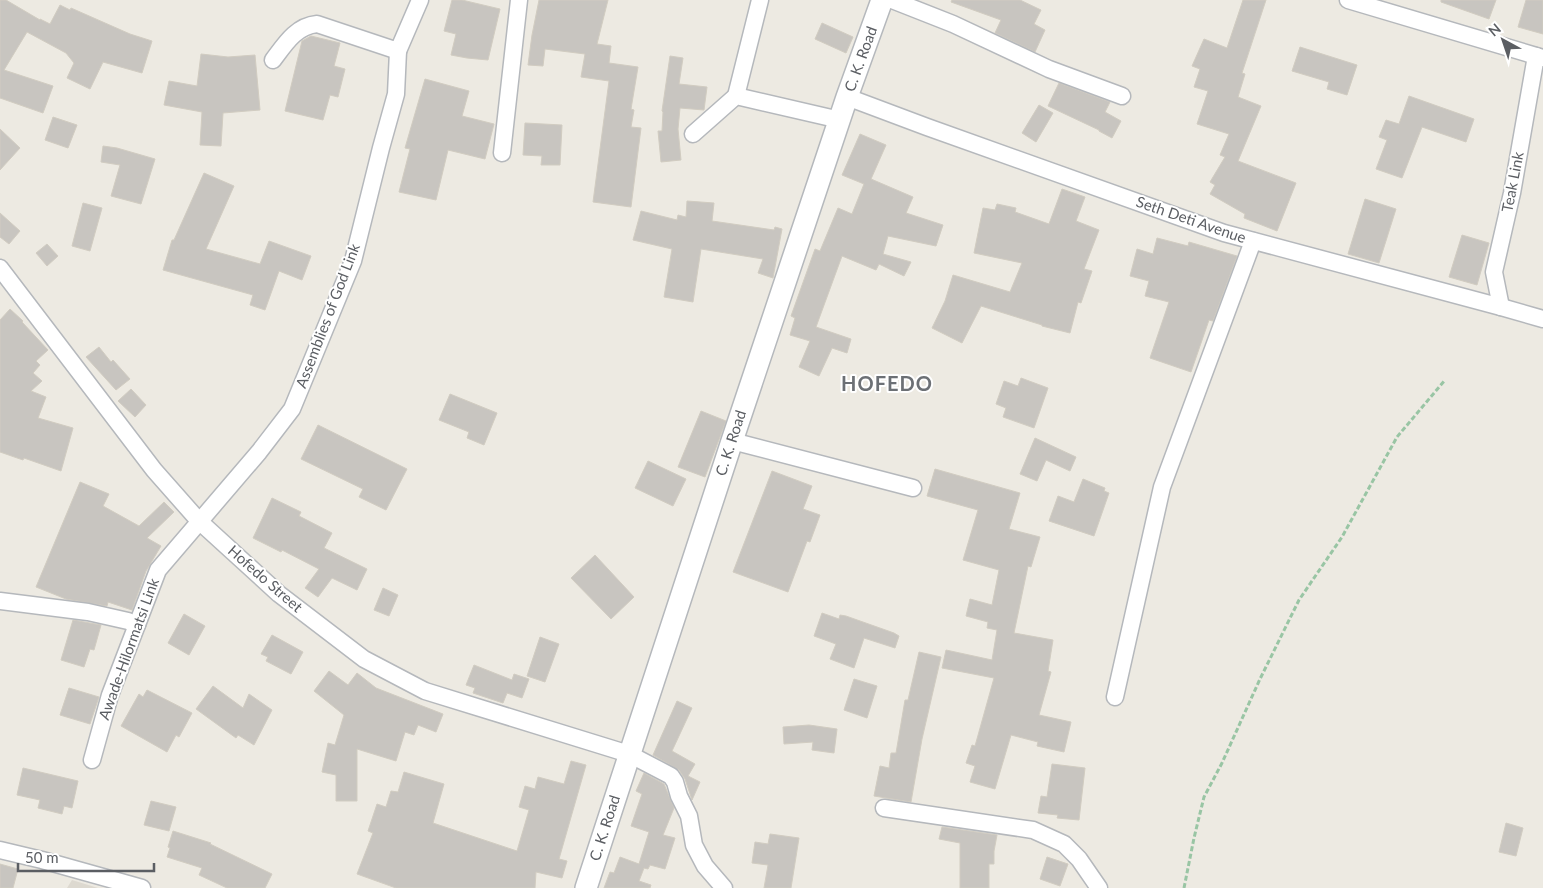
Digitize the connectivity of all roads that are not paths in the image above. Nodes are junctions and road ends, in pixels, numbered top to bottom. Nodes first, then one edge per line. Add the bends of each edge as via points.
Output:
1 (420, 0) edge
2 (519, 0) edge
3 (760, 0) edge
4 (882, 0) edge
5 (892, 0) edge
6 (1348, 0) edge
7 (398, 51) junction
8 (1540, 57) edge
9 (273, 60) dead end
10 (736, 96) junction
11 (1122, 96) dead end
12 (847, 97) junction
13 (840, 120) junction
14 (693, 134) dead end
15 (502, 153) dead end
16 (1253, 241) junction
17 (0, 268) edge
18 (1501, 306) junction
19 (1543, 320) edge
20 (732, 441) junction
21 (913, 488) dead end
22 (199, 521) junction
23 (0, 601) edge
24 (136, 625) junction
25 (1115, 697) dead end
26 (629, 754) junction
27 (92, 760) dead end
28 (884, 808) dead end
29 (0, 850) edge
30 (142, 888) edge
31 (586, 888) edge
32 (724, 888) edge
33 (1099, 888) edge

1 - 7 street
2 - 15 street
3 - 10 street
4 - 12 street, C. K. Road
5 - 11 street via 953,24 1049,69
6 - 8 street
7 - 9 street via 317,24 298,31
7 - 22 street, Assemblies of God Link via 396,94 353,261 310,368 292,409
8 - 18 street, Teak Link via 1494,272
10 - 13 street
10 - 14 street
12 - 13 street, C. K. Road
12 - 16 street, Seth Deti Avenue
13 - 20 street, C. K. Road
16 - 18 street, Seth Deti Avenue
16 - 25 street via 1162,487
17 - 22 street, Hofedo Street via 154,470
18 - 19 street, Seth Deti Avenue
20 - 21 street
20 - 26 street, C. K. Road
22 - 24 street, Awade-Hilormatsi Link via 158,570
22 - 26 street, Hofedo Street via 280,594 364,659 425,691
23 - 24 street via 88,612
24 - 27 street, Awade-Hilormatsi Link via 110,695
26 - 31 street, C. K. Road
26 - 32 street, Hofedo Street via 671,776 689,816 694,845 705,866
28 - 33 street via 1033,830 1064,844
29 - 30 street

